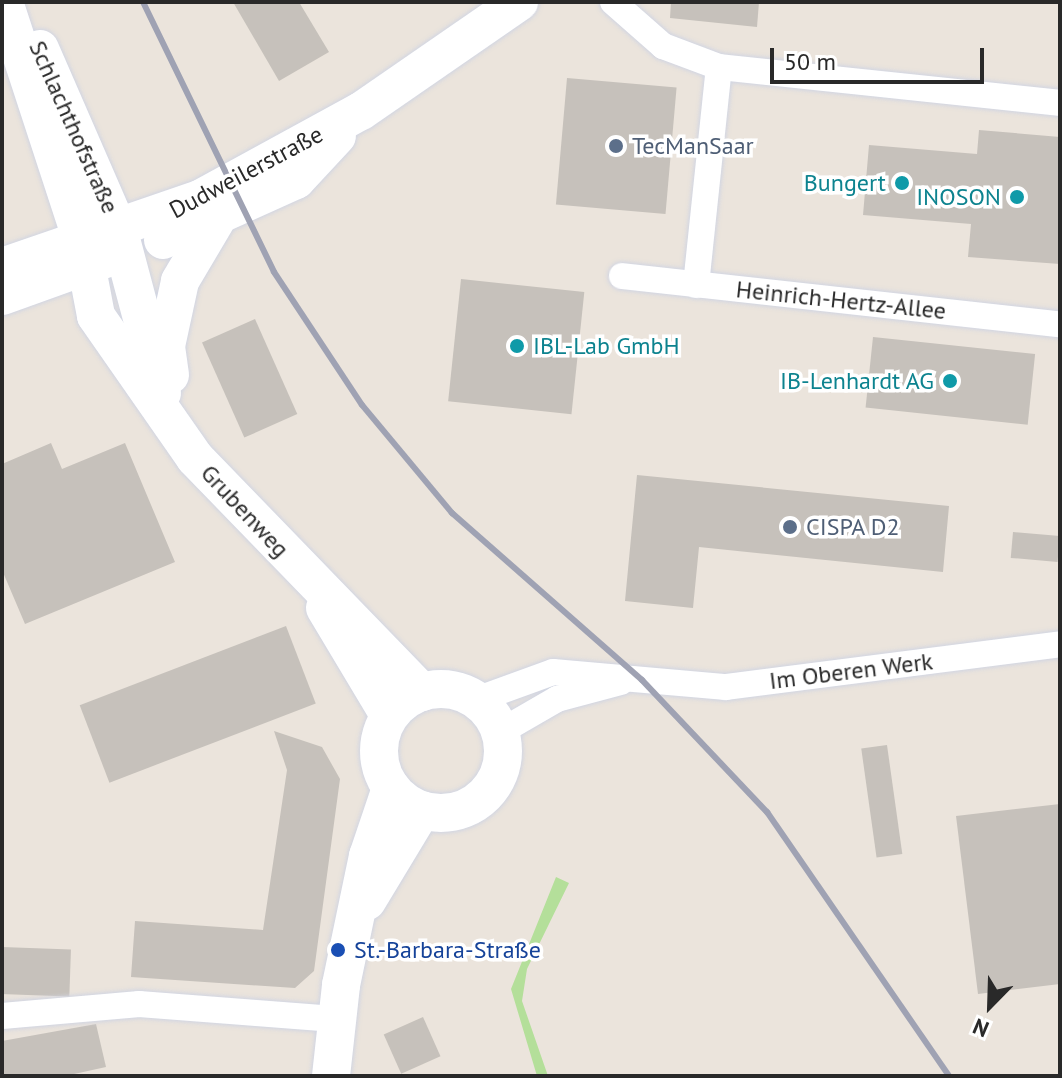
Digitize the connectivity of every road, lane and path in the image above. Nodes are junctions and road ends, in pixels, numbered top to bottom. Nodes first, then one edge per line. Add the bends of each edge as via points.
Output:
1 (4, 2) edge
2 (19, 2) edge
3 (519, 2) edge
4 (613, 2) edge
5 (719, 67) junction
6 (1060, 103) edge
7 (100, 180) junction
8 (207, 210) junction
9 (122, 241) junction
10 (83, 251) junction
11 (2, 267) edge
12 (622, 276) dead end
13 (696, 285) junction
14 (2, 296) edge
15 (1060, 324) edge
16 (179, 437) junction
17 (313, 584) junction
18 (1060, 644) edge
19 (642, 680) junction
20 (422, 692) junction
21 (476, 700) junction
22 (389, 715) junction
23 (500, 732) junction
24 (391, 788) junction
25 (422, 810) junction
26 (361, 910) junction
27 (2, 1016) edge
28 (334, 1019) junction
29 (331, 1076) edge

1 - 10 street, Schlachthofstraße
2 - 7 street, Schlachthofstraße
3 - 8 street, Dudweilerstraße
4 - 5 street via 663,46
5 - 6 street
5 - 13 street
7 - 8 street via 145,199
7 - 9 street, Schlachthofstraße
8 - 9 street, Dudweilerstraße
8 - 16 street via 180,281 166,346
9 - 10 street, Dudweilerstraße
9 - 16 street, Grubenweg via 133,298
10 - 11 street
10 - 14 street
10 - 16 street, Grubenweg via 96,316
12 - 13 street, Heinrich-Hertz-Allee
13 - 15 street, Heinrich-Hertz-Allee
16 - 17 street, Grubenweg
17 - 20 street, Grubenweg via 352,616
17 - 22 street, Grubenweg
18 - 19 street, Im Oberen Werk via 726,687
19 - 21 street, Im Oberen Werk via 553,672
19 - 23 street, Im Oberen Werk via 557,699
20 - 21 street via 450,690
20 - 22 street
21 - 23 street
22 - 24 street via 378,752
23 - 25 street via 501,764 480,799 454,811
24 - 25 street
24 - 26 street via 368,856
25 - 26 street
26 - 28 street
27 - 28 street via 139,1004
28 - 29 street

